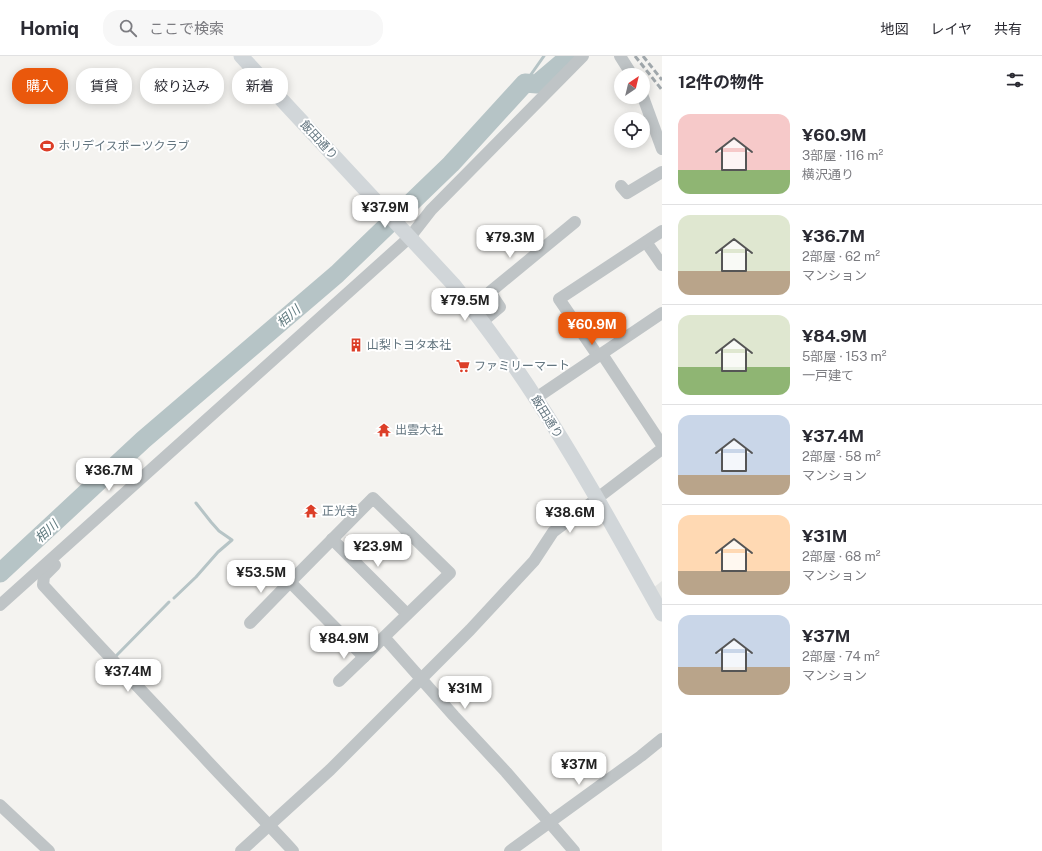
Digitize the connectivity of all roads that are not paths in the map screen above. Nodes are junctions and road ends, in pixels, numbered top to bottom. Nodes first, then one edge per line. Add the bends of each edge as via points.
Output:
1 (241, 56) edge
2 (583, 56) edge
3 (620, 56) edge
4 (628, 68) edge
5 (646, 104) edge
6 (662, 148) edge
7 (662, 172) edge
8 (621, 186) dead end
9 (575, 222) dead end
10 (662, 231) edge
11 (409, 236) junction
12 (646, 242) junction
13 (662, 265) edge
14 (662, 313) edge
15 (482, 322) junction
16 (600, 355) junction
17 (536, 398) junction
18 (662, 445) edge
19 (662, 450) edge
20 (598, 498) junction
21 (87, 527) junction
22 (332, 539) junction
23 (290, 582) junction
24 (0, 605) edge
25 (407, 614) junction
26 (662, 614) edge
27 (250, 623) dead end
28 (384, 638) junction
29 (364, 657) junction
30 (421, 679) junction
31 (339, 681) dead end
32 (662, 739) edge
33 (0, 805) edge
34 (550, 823) junction
35 (270, 826) junction
36 (49, 851) edge
37 (242, 851) edge
38 (293, 851) edge
39 (510, 851) edge
40 (574, 851) edge

1 - 11 main road, 飯田通り
2 - 11 street via 431,210
3 - 4 street
5 - 6 street
7 - 8 street via 627,193
9 - 15 street via 490,292 500,307
10 - 12 street
11 - 15 main road, 飯田通り via 453,284
11 - 21 street
12 - 13 street
12 - 16 street via 559,299
14 - 16 street
15 - 17 main road, 飯田通り
16 - 17 street
16 - 18 street
17 - 20 main road, 飯田通り
19 - 20 street
20 - 26 main road, 飯田通り
20 - 30 street via 553,532 534,561
21 - 24 street
21 - 35 street via 73,546 44,576 43,585
22 - 23 street
22 - 25 street
22 - 25 street via 373,498 450,573
23 - 27 street
23 - 29 street
25 - 28 street
28 - 29 street
28 - 30 street
29 - 31 street
30 - 34 street
30 - 35 street
32 - 34 street
33 - 36 street
34 - 39 street
34 - 40 street
35 - 37 street
35 - 38 street

